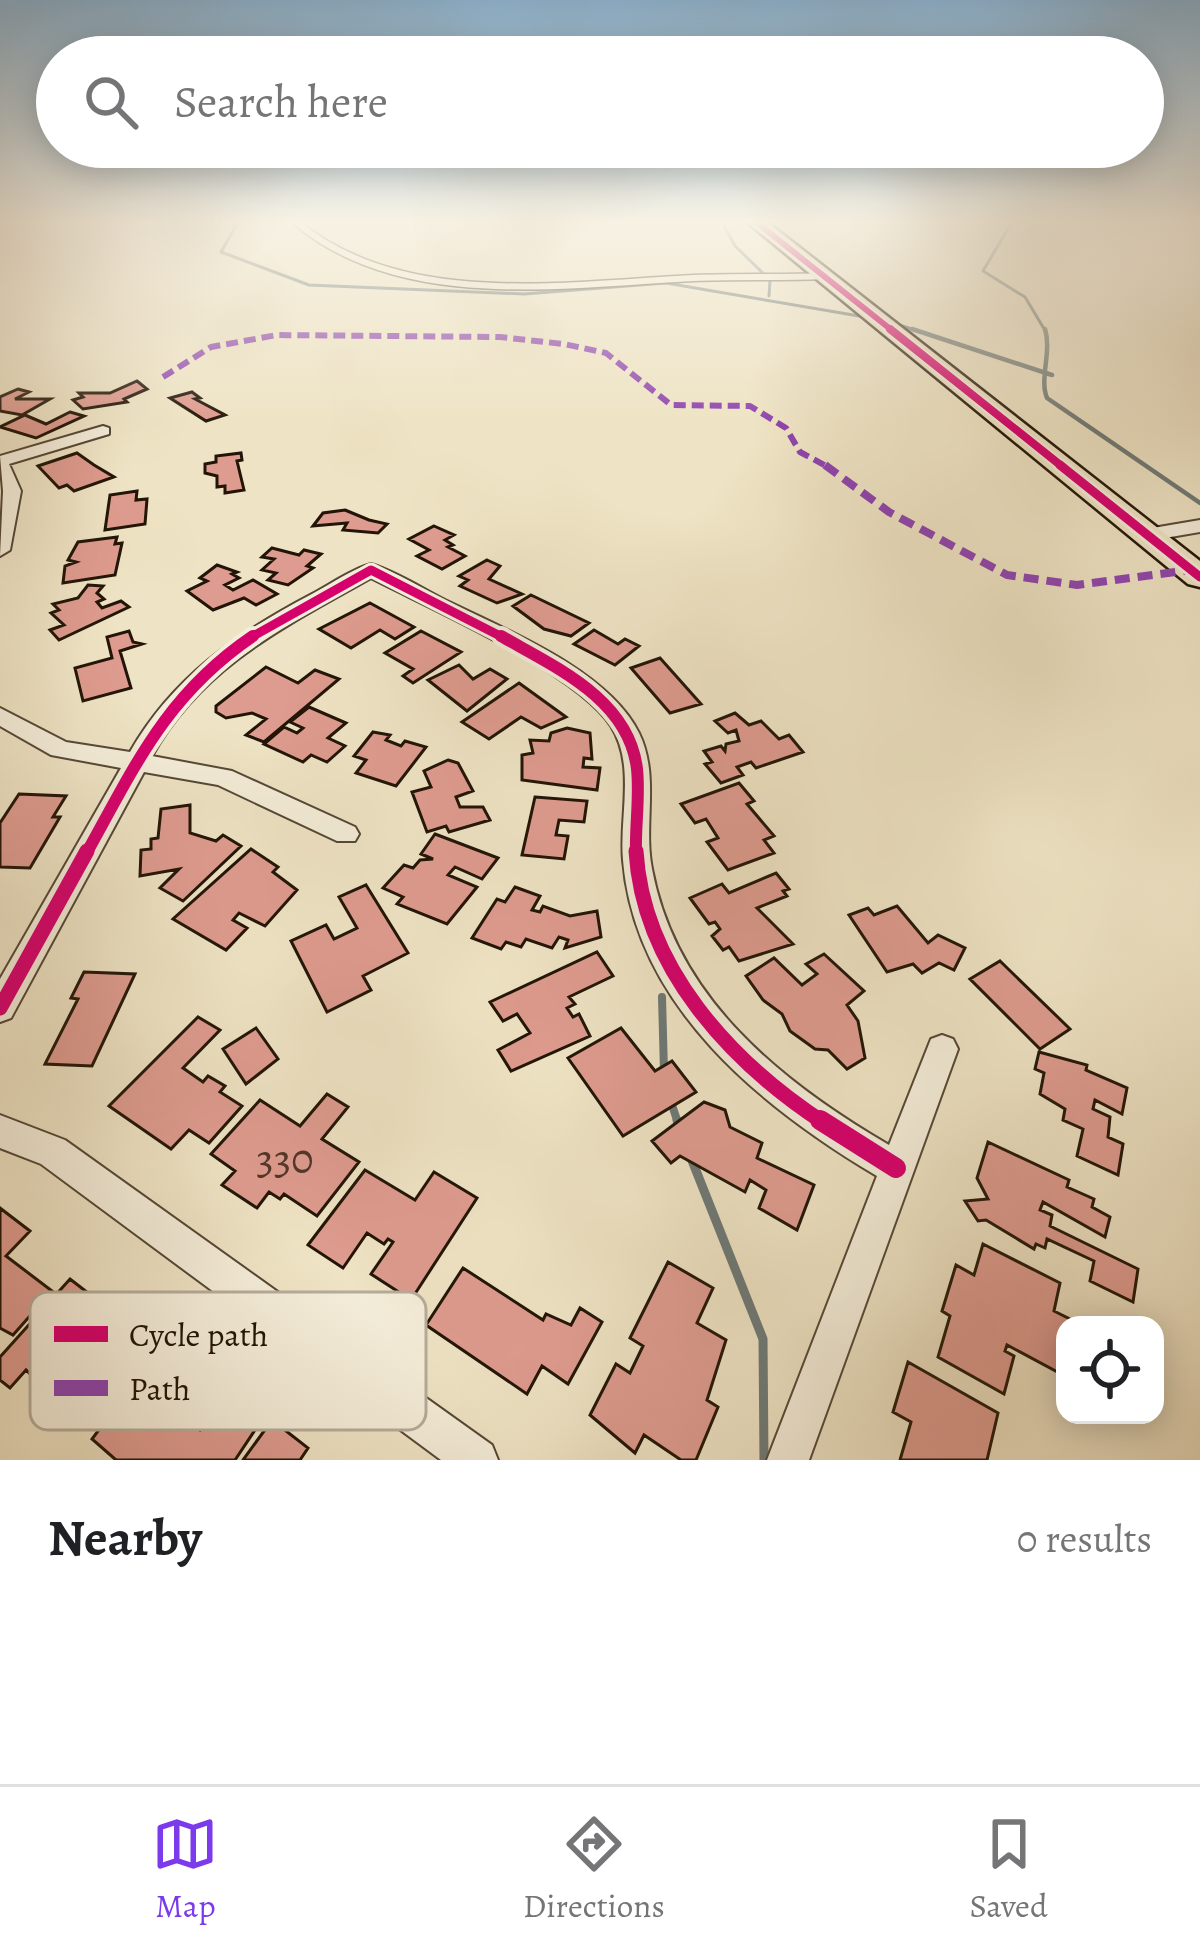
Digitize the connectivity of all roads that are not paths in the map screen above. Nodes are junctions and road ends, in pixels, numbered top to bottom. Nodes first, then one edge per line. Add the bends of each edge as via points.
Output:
1 (842, 290) edge
2 (860, 290) edge
3 (103, 431) dead end
4 (0, 462) edge
5 (1173, 531) edge
6 (0, 550) edge
7 (1200, 553) edge
8 (1200, 577) edge
9 (0, 716) edge
10 (137, 761) junction
11 (346, 835) dead end
12 (0, 1009) edge
13 (941, 1048) dead end
14 (0, 1131) edge
15 (896, 1168) junction
16 (246, 1292) edge
17 (426, 1422) edge
18 (478, 1460) edge
19 (788, 1460) edge

1 - 5 highway
2 - 5 highway
3 - 4 street
4 - 6 street via 12,491
5 - 7 highway
5 - 8 highway
9 - 10 street via 60,749
10 - 11 street via 223,777
10 - 12 street
10 - 15 street via 171,704 206,668 371,570 608,706 637,756 637,868 660,944 682,983 790,1102
13 - 15 street
14 - 16 street via 53,1152
15 - 19 street
17 - 18 street

